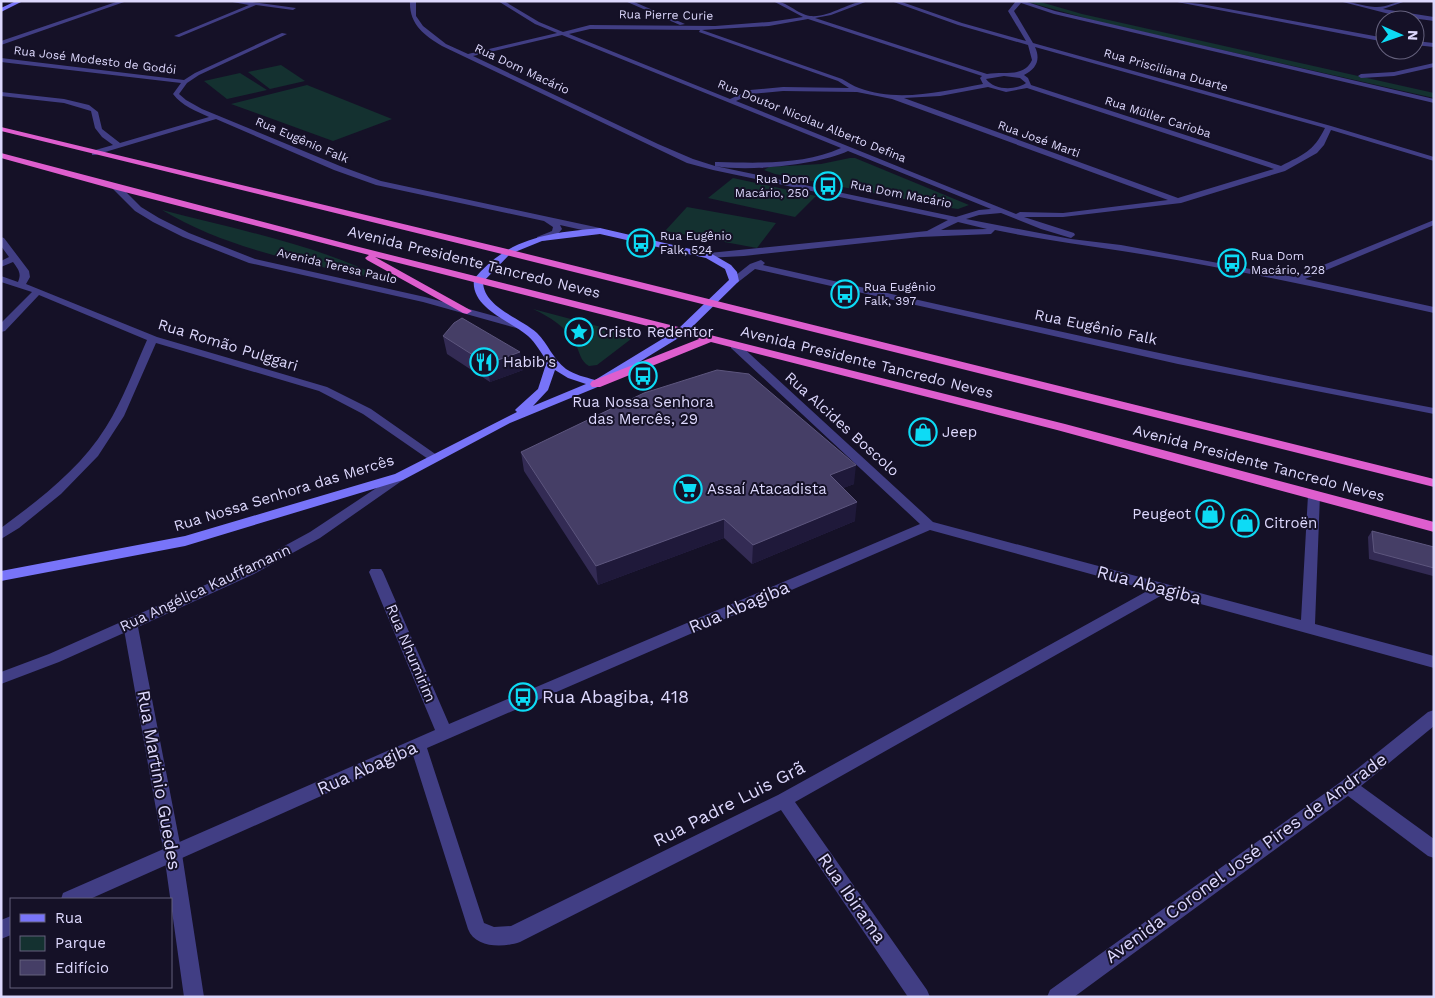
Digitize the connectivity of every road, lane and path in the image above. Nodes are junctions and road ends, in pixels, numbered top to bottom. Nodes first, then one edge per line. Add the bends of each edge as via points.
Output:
1 (21, 1) edge
2 (125, 1) edge
3 (229, 1) edge
4 (413, 1) edge
5 (500, 1) edge
6 (627, 1) edge
7 (775, 1) edge
8 (866, 1) edge
9 (893, 1) edge
10 (1019, 1) edge
11 (1044, 1) edge
12 (1174, 1) edge
13 (1341, 1) edge
14 (1404, 1) edge
15 (255, 4) junction
16 (293, 8) dead end
17 (1, 10) edge
18 (1376, 10) joint
19 (810, 18) junction
20 (1108, 19) junction
21 (1098, 23) junction
22 (691, 27) junction
23 (284, 34) dead end
24 (563, 34) junction
25 (177, 36) dead end
26 (1375, 38) edge
27 (1212, 42) junction
28 (1, 43) edge
29 (1032, 44) junction
30 (1202, 47) junction
31 (466, 56) junction
32 (1, 60) edge
33 (1291, 60) dead end
34 (1434, 65) edge
35 (1318, 66) dead end
36 (1308, 71) junction
37 (1352, 74) dead end
38 (987, 76) junction
39 (1018, 76) junction
40 (186, 82) junction
41 (988, 85) junction
42 (1028, 86) junction
43 (857, 90) junction
44 (1, 94) edge
45 (894, 97) junction
46 (730, 100) junction
47 (1434, 101) edge
48 (216, 117) junction
49 (1329, 127) junction
50 (1, 129) edge
51 (119, 146) junction
52 (846, 149) junction
53 (95, 153) junction
54 (1, 155) edge
55 (1434, 159) edge
56 (690, 161) junction
57 (770, 162) junction
58 (1282, 169) junction
59 (755, 178) junction
60 (116, 187) junction
61 (1178, 200) junction
62 (1095, 212) junction
63 (1010, 214) junction
64 (958, 218) junction
65 (547, 220) junction
66 (1434, 222) edge
67 (1044, 227) junction
68 (600, 231) junction
69 (931, 232) junction
70 (1015, 232) junction
71 (540, 239) junction
72 (1, 240) edge
73 (352, 248) junction
74 (804, 248) junction
75 (1121, 248) junction
76 (508, 252) junction
77 (709, 256) junction
78 (14, 258) junction
79 (1, 264) edge
80 (753, 266) junction
81 (1, 279) edge
82 (479, 279) junction
83 (1295, 280) junction
84 (734, 281) junction
85 (22, 285) junction
86 (38, 291) junction
87 (711, 304) junction
88 (467, 310) junction
89 (1434, 310) edge
90 (520, 326) junction
91 (1, 329) edge
92 (681, 332) junction
93 (153, 339) junction
94 (708, 339) junction
95 (735, 346) junction
96 (552, 362) junction
97 (596, 384) junction
98 (1434, 411) edge
99 (506, 421) junction
100 (436, 458) junction
101 (399, 477) junction
102 (1434, 484) edge
103 (1314, 495) junction
104 (929, 525) junction
105 (1434, 526) edge
106 (1, 535) edge
107 (376, 572) dead end
108 (1, 576) edge
109 (1162, 589) junction
110 (130, 624) junction
111 (1308, 628) junction
112 (1434, 662) edge
113 (1, 678) edge
114 (1434, 717) edge
115 (445, 734) junction
116 (418, 746) junction
117 (1348, 786) junction
118 (784, 800) junction
119 (1434, 850) edge
120 (173, 854) junction
121 (72, 898) edge
122 (194, 997) edge
123 (920, 997) edge
124 (1057, 997) edge

1 - 17 main road
2 - 28 street
3 - 15 street
4 - 31 street, Rua Dom Macário via 414,21 430,36
5 - 24 street, Rua Doutor Nicolau Alberto Defina
6 - 22 street
7 - 19 street
8 - 19 street, Rua Pierre Curie
9 - 29 street, Rua Prisciliana Duarte
10 - 21 street
10 - 29 street via 1011,10
11 - 20 street
12 - 26 street
13 - 18 street
14 - 18 street
15 - 16 street
15 - 25 street
19 - 22 street, Rua Pierre Curie via 749,26
19 - 38 street
20 - 21 street
20 - 27 street
21 - 30 street
22 - 24 street, Rua Pierre Curie via 596,27
22 - 43 street via 840,80
23 - 40 street
24 - 31 street, Rua Pierre Curie
24 - 46 street, Rua Doutor Nicolau Alberto Defina
27 - 30 street
27 - 33 street
29 - 39 street via 1035,62
29 - 49 street, Rua Prisciliana Duarte
30 - 36 street
31 - 56 street, Rua Dom Macário
32 - 40 street, Rua José Modesto de Godói
34 - 37 street via 1393,79
35 - 36 street
36 - 47 street
38 - 39 street
38 - 41 street via 982,80
39 - 42 street via 1029,82
40 - 48 street, Rua Eugênio Falk via 177,91 178,97
41 - 42 street via 1012,89
41 - 45 street via 940,94
42 - 58 street, Rua Müller Carioba
43 - 45 street
43 - 46 street via 756,91
44 - 51 street via 73,102 88,107 96,114 98,128
45 - 61 street, Rua José Marti
46 - 52 street, Rua Doutor Nicolau Alberto Defina
48 - 51 street
48 - 65 street, Rua Eugênio Falk via 379,183
49 - 55 street, Rua Prisciliana Duarte
49 - 58 street via 1314,151
50 - 53 highway, Avenida Presidente Tancredo Neves
51 - 53 street
52 - 57 street via 824,158
52 - 63 street, Rua Doutor Nicolau Alberto Defina
53 - 76 highway, Avenida Presidente Tancredo Neves
54 - 60 highway, Avenida Presidente Tancredo Neves
56 - 57 street
56 - 59 street, Rua Dom Macário
57 - 59 street via 754,169
58 - 61 street
59 - 64 street, Rua Dom Macário
60 - 73 highway, Avenida Presidente Tancredo Neves
60 - 88 street, Avenida Teresa Paulo via 138,209 156,220 252,261
61 - 62 street
62 - 63 street
62 - 67 street
63 - 64 street via 974,212
63 - 67 street, Rua Doutor Nicolau Alberto Defina
64 - 69 street
64 - 70 street, Rua Dom Macário
65 - 68 street, Rua Eugênio Falk
65 - 71 street via 558,229
66 - 83 street
67 - 70 street
67 - 75 street, Rua Doutor Nicolau Alberto Defina
68 - 71 main road
68 - 77 main road, Rua Eugênio Falk
69 - 70 street
69 - 74 street
70 - 75 street, Rua Dom Macário
71 - 76 main road
72 - 78 street
73 - 82 highway, Avenida Presidente Tancredo Neves
73 - 88 highway
74 - 77 street
74 - 80 street
75 - 83 street, Rua Dom Macário
76 - 82 main road
76 - 87 highway, Avenida Presidente Tancredo Neves
77 - 84 main road, Rua Eugênio Falk via 728,267
78 - 79 street
78 - 85 street via 24,271
80 - 84 street
80 - 98 street, Rua Eugênio Falk via 1216,369
81 - 85 street, Rua Romão Pulggari
82 - 90 main road via 478,285 486,300
82 - 92 highway, Avenida Presidente Tancredo Neves
83 - 89 street, Rua Dom Macário
84 - 87 main road, Rua Nossa Senhora das Mercês
85 - 86 street, Rua Romão Pulggari
86 - 91 street
86 - 93 street, Rua Romão Pulggari
87 - 92 main road, Rua Nossa Senhora das Mercês
87 - 102 highway, Avenida Presidente Tancredo Neves
88 - 90 street, Avenida Teresa Paulo
90 - 96 main road, Avenida Teresa Paulo via 542,345
92 - 94 highway, Avenida Presidente Tancredo Neves
92 - 97 main road, Rua Nossa Senhora das Mercês
93 - 100 street, Rua Romão Pulggari via 323,389 369,411
93 - 106 street via 120,414 104,439 47,499
94 - 95 highway, Avenida Presidente Tancredo Neves
94 - 97 highway
95 - 103 highway, Avenida Presidente Tancredo Neves via 1061,427
95 - 104 street, Rua Alcides Boscolo
96 - 97 main road, Avenida Teresa Paulo via 578,379
96 - 99 main road via 547,383 539,396
97 - 99 main road, Rua Nossa Senhora das Mercês
99 - 100 main road, Rua Nossa Senhora das Mercês
100 - 101 main road, Rua Nossa Senhora das Mercês
101 - 108 main road, Rua Nossa Senhora das Mercês via 185,541
101 - 110 street, Rua Angélica Kauffamann via 315,535 249,571
103 - 105 highway, Avenida Presidente Tancredo Neves
103 - 111 street
104 - 109 street, Rua Abagiba
104 - 115 street, Rua Abagiba
107 - 115 street, Rua Nhumirim
109 - 111 street, Rua Abagiba
109 - 118 street, Rua Padre Luis Grã
110 - 113 street, Rua Angélica Kauffamann
110 - 120 street, Rua Martinio Guedes
111 - 112 street, Rua Abagiba
114 - 117 street, Avenida Coronel José Pires de Andrade
115 - 116 street, Rua Abagiba
116 - 118 street, Rua Padre Luis Grã via 477,929 500,938 513,936
116 - 120 street, Rua Abagiba
117 - 119 street
117 - 124 street, Avenida Coronel José Pires de Andrade
118 - 123 street, Rua Ibirama
120 - 121 street, Rua Abagiba
120 - 122 street, Rua Martinio Guedes

